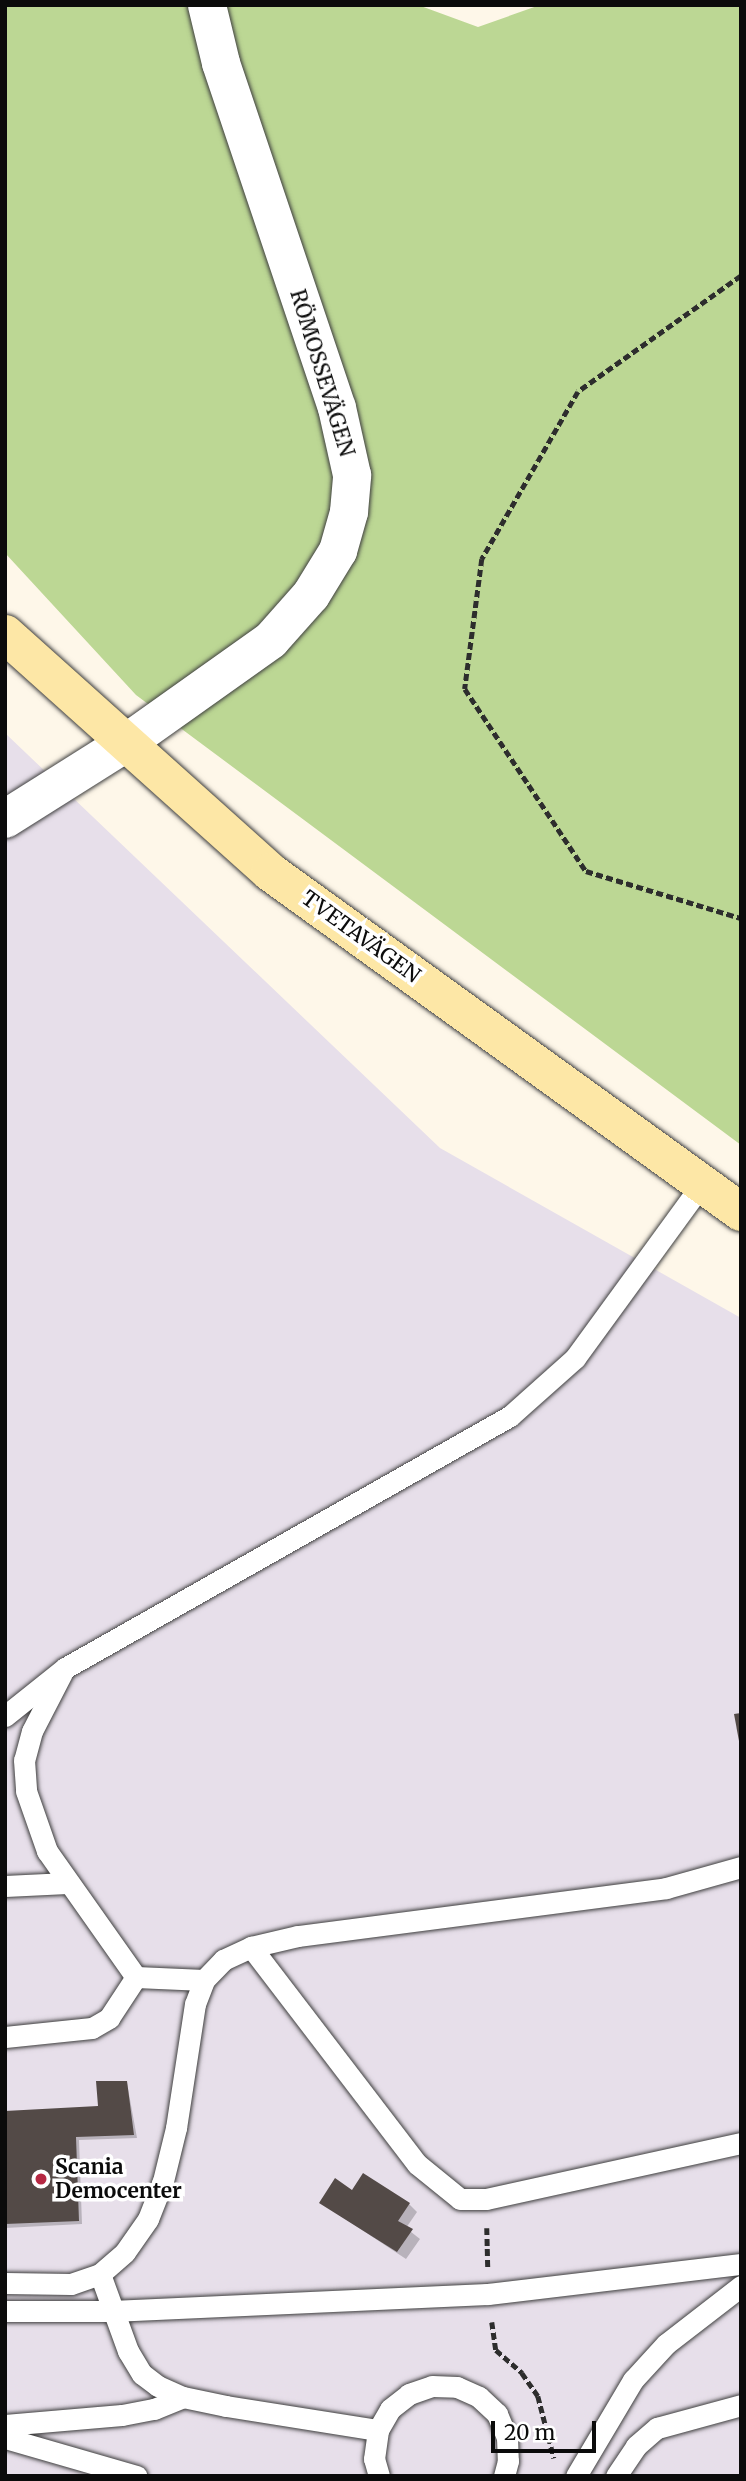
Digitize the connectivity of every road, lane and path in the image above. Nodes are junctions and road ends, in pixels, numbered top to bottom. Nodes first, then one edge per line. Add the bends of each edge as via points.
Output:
1 (207, 5) edge
2 (741, 276) edge
3 (5, 634) edge
4 (129, 741) junction
5 (5, 819) edge
6 (741, 918) edge
7 (702, 1184) junction
8 (741, 1212) edge
9 (65, 1668) junction
10 (5, 1716) edge
11 (741, 1867) edge
12 (67, 1883) junction
13 (5, 1886) edge
14 (251, 1947) junction
15 (136, 1977) junction
16 (204, 1980) junction
17 (5, 2038) edge
18 (741, 2143) edge
19 (486, 2199) junction
20 (741, 2264) edge
21 (100, 2274) junction
22 (5, 2283) edge
23 (741, 2287) edge
24 (488, 2294) junction
25 (5, 2311) edge
26 (111, 2311) junction
27 (183, 2397) junction
28 (741, 2405) edge
29 (5, 2425) edge
30 (378, 2430) junction
31 (5, 2438) edge
32 (567, 2472) edge
33 (137, 2476) edge
34 (379, 2476) edge
35 (504, 2476) edge
36 (616, 2476) edge

1 - 4 street, RÖMOSSEVÄGEN via 221,63 337,408 352,475 349,512 338,551 311,595 271,640
2 - 6 path via 578,392 482,559 465,689 586,871
3 - 4 main road, TVETAVÄGEN
4 - 5 street, RÖMOSSEVÄGEN
4 - 7 main road, TVETAVÄGEN via 270,872
7 - 8 main road, TVETAVÄGEN
7 - 9 lane via 575,1358 510,1416
9 - 10 lane
9 - 12 lane via 32,1731 24,1760 34,1820
11 - 14 lane via 666,1888 298,1936
12 - 13 lane
12 - 15 lane
14 - 16 lane via 223,1960
14 - 19 lane via 416,2164 460,2199
15 - 16 lane
15 - 17 lane via 109,2018 92,2028
16 - 21 lane via 186,2046 176,2128 163,2181 148,2219 125,2252
18 - 19 lane
19 - 24 path
20 - 24 lane
21 - 22 lane via 71,2284
21 - 26 lane
23 - 32 lane via 666,2344 633,2379
24 - 26 lane
24 - 32 path via 496,2350 522,2373 538,2396
25 - 26 lane
26 - 27 lane via 142,2374
27 - 29 lane via 122,2415
27 - 30 lane via 299,2421
28 - 36 lane via 657,2428 636,2446
30 - 34 lane via 374,2459
30 - 35 lane via 390,2409 409,2393 432,2386 457,2387 479,2397 497,2414 507,2437
31 - 33 lane

